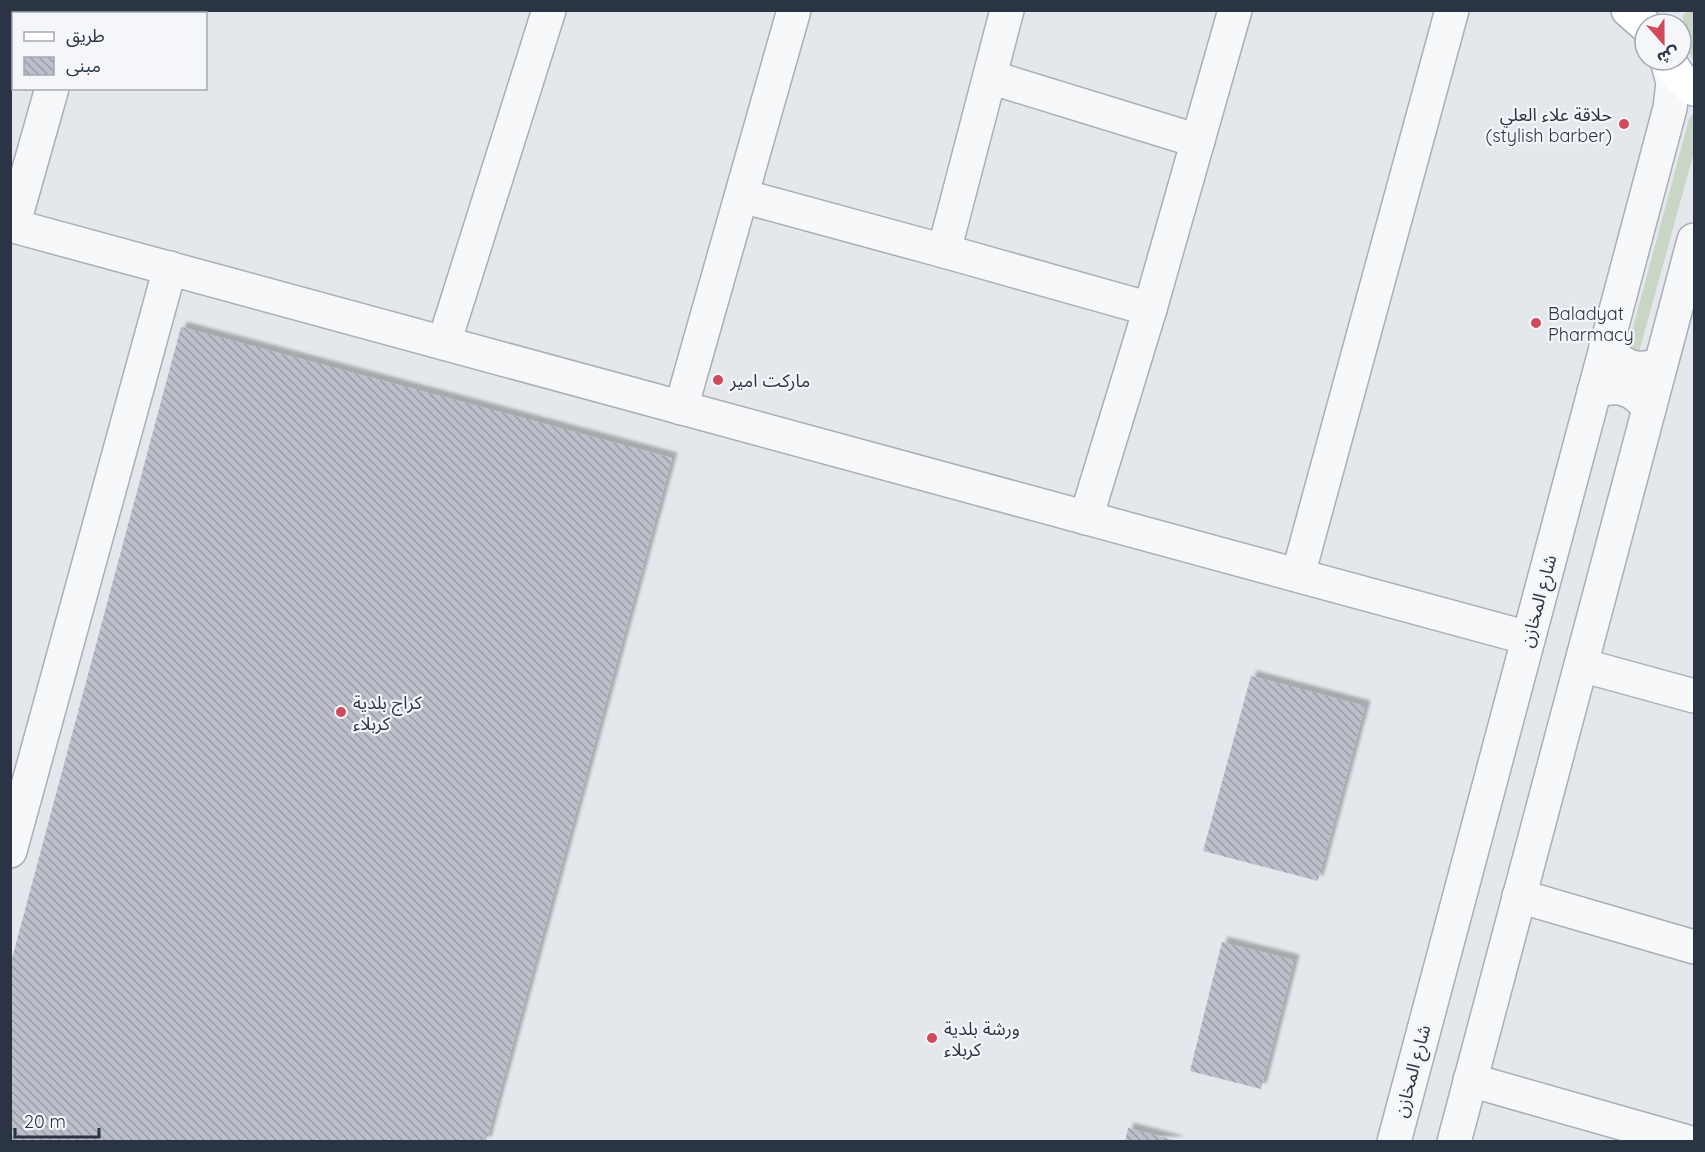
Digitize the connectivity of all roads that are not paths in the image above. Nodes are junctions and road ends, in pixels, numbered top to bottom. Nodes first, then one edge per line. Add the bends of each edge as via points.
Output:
1 (549, 10) edge
2 (794, 10) edge
3 (1007, 10) edge
4 (1235, 10) edge
5 (1452, 10) edge
6 (1671, 72) edge
7 (1676, 72) edge
8 (990, 77) junction
9 (1695, 89) edge
10 (51, 90) edge
11 (1198, 141) junction
12 (742, 196) junction
13 (12, 226) edge
14 (1695, 240) edge
15 (944, 251) junction
16 (170, 268) junction
17 (1150, 309) junction
18 (444, 343) junction
19 (1606, 346) junction
20 (1661, 364) junction
21 (1594, 393) junction
22 (681, 408) junction
23 (1649, 409) junction
24 (1086, 518) junction
25 (1298, 575) junction
26 (1528, 638) junction
27 (1581, 665) junction
28 (1695, 696) edge
29 (10, 851) edge
30 (1519, 896) junction
31 (1695, 947) edge
32 (1470, 1080) junction
33 (1394, 1142) edge
34 (1454, 1142) edge
35 (1688, 1142) edge

1 - 18 street
2 - 12 street
3 - 8 street
4 - 11 street
5 - 25 street
6 - 19 street, شارع المخازن via 1670,108
7 - 9 main road
8 - 11 street
8 - 15 street
10 - 13 street
11 - 17 street
12 - 15 street
12 - 22 street
13 - 16 street
14 - 20 street
15 - 17 street
16 - 18 street
16 - 29 street
17 - 24 street
18 - 22 street
19 - 20 street via 1624,365 1636,369
19 - 21 street, شارع المخازن
20 - 23 street
21 - 23 street via 1619,387 1642,398
21 - 26 street, شارع المخازن
22 - 24 street
23 - 27 street
24 - 25 street
25 - 26 street
26 - 33 street, شارع المخازن
27 - 28 street
27 - 30 street
30 - 31 street
30 - 32 street
32 - 34 street
32 - 35 street

